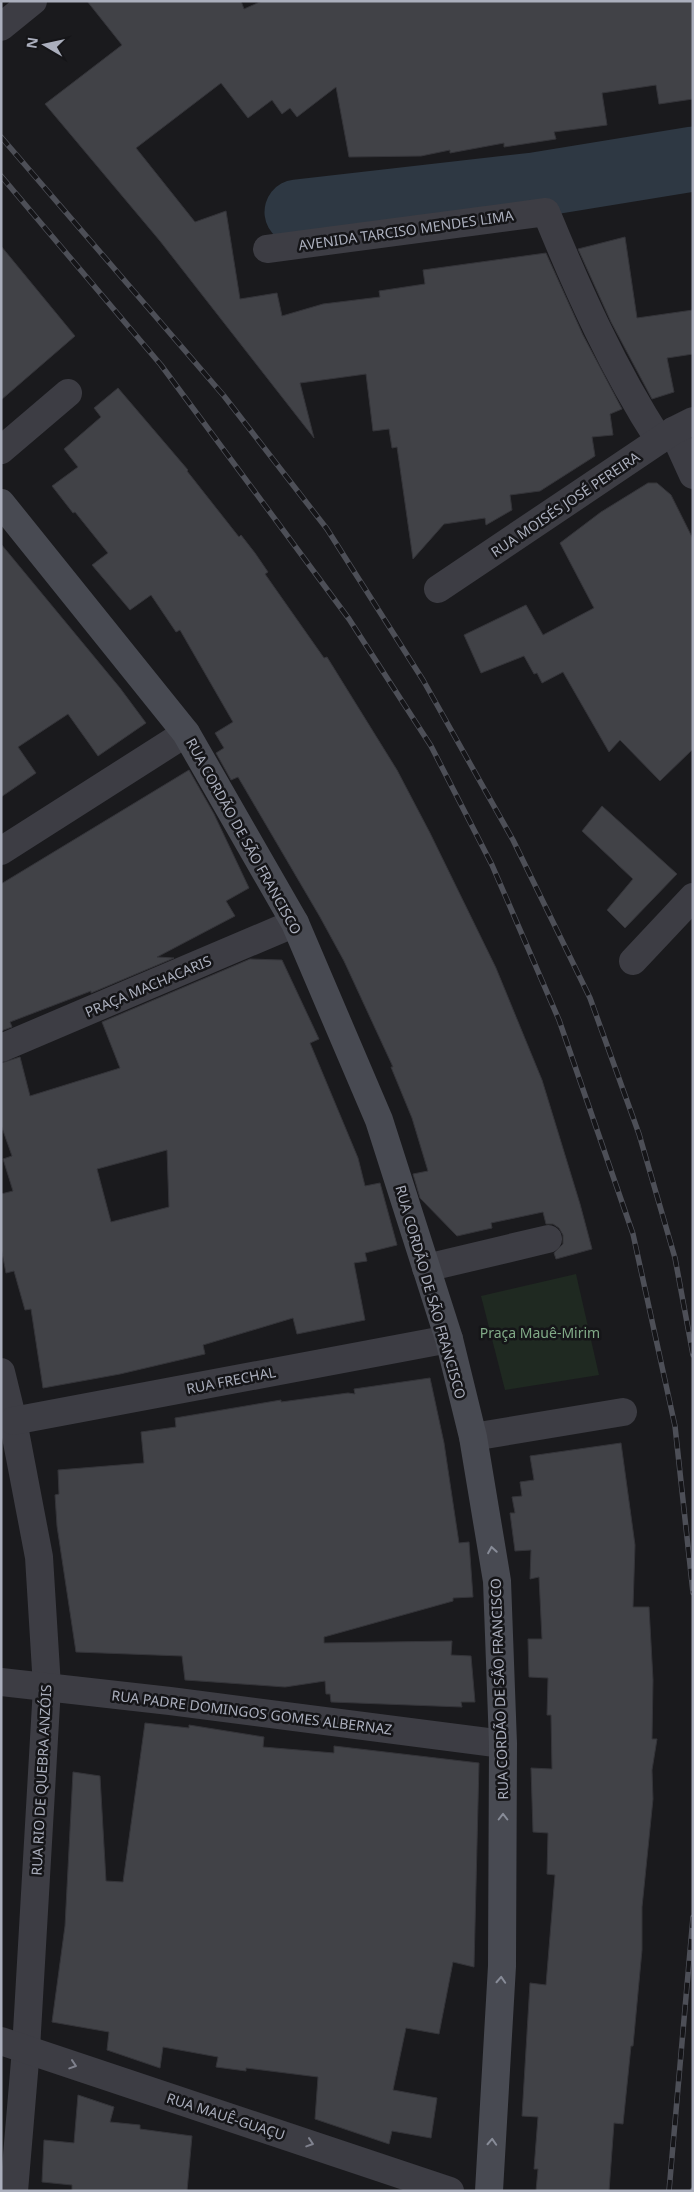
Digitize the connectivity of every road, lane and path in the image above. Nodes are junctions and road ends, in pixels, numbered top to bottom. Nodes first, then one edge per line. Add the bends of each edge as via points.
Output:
1 (33, 1) edge
2 (1, 27) edge
3 (267, 249) dead end
4 (68, 393) dead end
5 (675, 431) edge
6 (1, 450) edge
7 (693, 475) edge
8 (1, 503) edge
9 (438, 589) dead end
10 (186, 734) junction
11 (1, 851) edge
12 (693, 897) edge
13 (295, 924) junction
14 (633, 961) dead end
15 (1, 1048) edge
16 (548, 1239) dead end
17 (426, 1268) junction
18 (449, 1339) junction
19 (1, 1372) edge
20 (622, 1412) dead end
21 (13, 1421) junction
22 (473, 1437) junction
23 (1, 1682) edge
24 (48, 1687) junction
25 (503, 1744) junction
26 (14, 2045) edge
27 (14, 2191) edge
28 (450, 2191) edge
29 (489, 2191) edge

1 - 2 street
3 - 5 street, AVENIDA TARCISO MENDES LIMA via 546,212 606,347 639,409
4 - 6 street
5 - 7 street
5 - 9 street, RUA MOISÉS JOSÉ PEREIRA
8 - 10 street, RUA CORDÃO DE SÃO FRANCISCO
10 - 11 street
10 - 13 street, RUA CORDÃO DE SÃO FRANCISCO
12 - 14 street
13 - 15 street, PRAÇA MACHACARIS
13 - 17 street, RUA CORDÃO DE SÃO FRANCISCO via 380,1120
16 - 17 street
17 - 18 street, RUA CORDÃO DE SÃO FRANCISCO
18 - 21 street, RUA FRECHAL
18 - 22 street, RUA CORDÃO DE SÃO FRANCISCO
19 - 21 street, RUA RIO DE QUEBRA ANZÓIS
20 - 22 street
21 - 24 street, RUA RIO DE QUEBRA ANZÓIS via 38,1557
25 -> 22 street, RUA CORDÃO DE SÃO FRANCISCO via 497,1581
23 - 24 street, RUA PADRE DOMINGOS GOMES ALBERNAZ
24 - 25 street, RUA PADRE DOMINGOS GOMES ALBERNAZ
24 - 26 street, RUA RIO DE QUEBRA ANZÓIS
29 -> 25 street, RUA CORDÃO DE SÃO FRANCISCO via 502,1966
26 - 27 street, RUA RIO DE QUEBRA ANZÓIS
26 -> 28 street, RUA MAUÊ-GUAÇU

